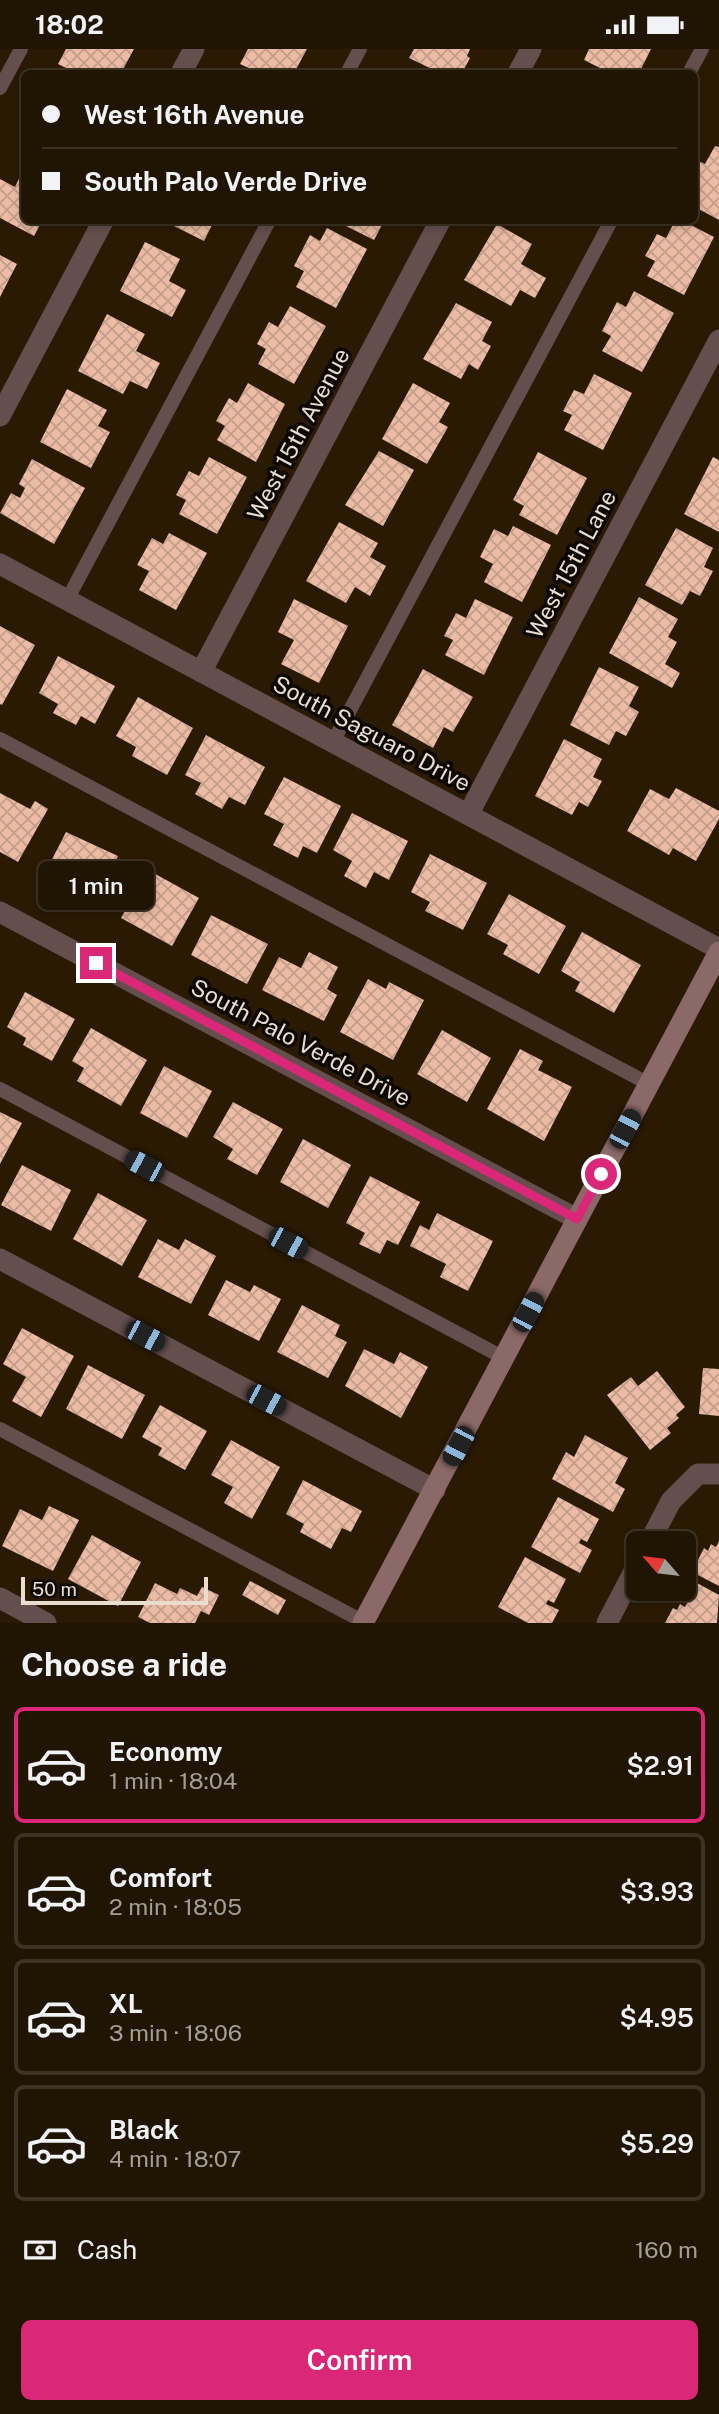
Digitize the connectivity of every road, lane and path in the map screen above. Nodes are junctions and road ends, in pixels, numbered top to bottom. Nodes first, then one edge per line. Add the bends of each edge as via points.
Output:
1 (20, 49) edge
2 (194, 49) edge
3 (360, 49) edge
4 (531, 49) edge
5 (702, 49) edge
6 (183, 70) edge
7 (349, 70) edge
8 (520, 70) edge
9 (691, 70) edge
10 (0, 88) edge
11 (101, 224) edge
12 (267, 224) edge
13 (438, 224) edge
14 (609, 224) edge
15 (719, 340) edge
16 (0, 416) edge
17 (0, 564) edge
18 (67, 600) junction
19 (201, 672) junction
20 (0, 739) edge
21 (333, 742) junction
22 (468, 813) junction
23 (0, 912) edge
24 (719, 950) edge
25 (649, 1084) junction
26 (0, 1089) edge
27 (577, 1219) junction
28 (0, 1259) edge
29 (504, 1358) junction
30 (0, 1429) edge
31 (709, 1474) edge
32 (435, 1490) junction
33 (655, 1531) edge
34 (626, 1587) edge
35 (0, 1598) edge
36 (46, 1623) edge
37 (363, 1623) edge
38 (607, 1623) edge

1 - 10 lane
2 - 6 street
3 - 7 lane
4 - 8 street
5 - 9 lane
11 - 16 street
12 - 18 lane
13 - 19 street, West 15th Avenue
14 - 21 lane
15 - 22 street, West 15th Lane
17 - 18 street, South Saguaro Drive
18 - 19 street, South Saguaro Drive
19 - 21 street, South Saguaro Drive
20 - 25 lane
21 - 22 street, South Saguaro Drive
22 - 24 street, South Saguaro Drive
23 - 27 street, South Palo Verde Drive
24 - 25 street
25 - 27 street
26 - 29 lane
27 - 29 street
28 - 32 street
29 - 32 street
30 - 37 lane
31 - 33 street via 671,1501
32 - 37 street
34 - 38 street
35 - 36 street

